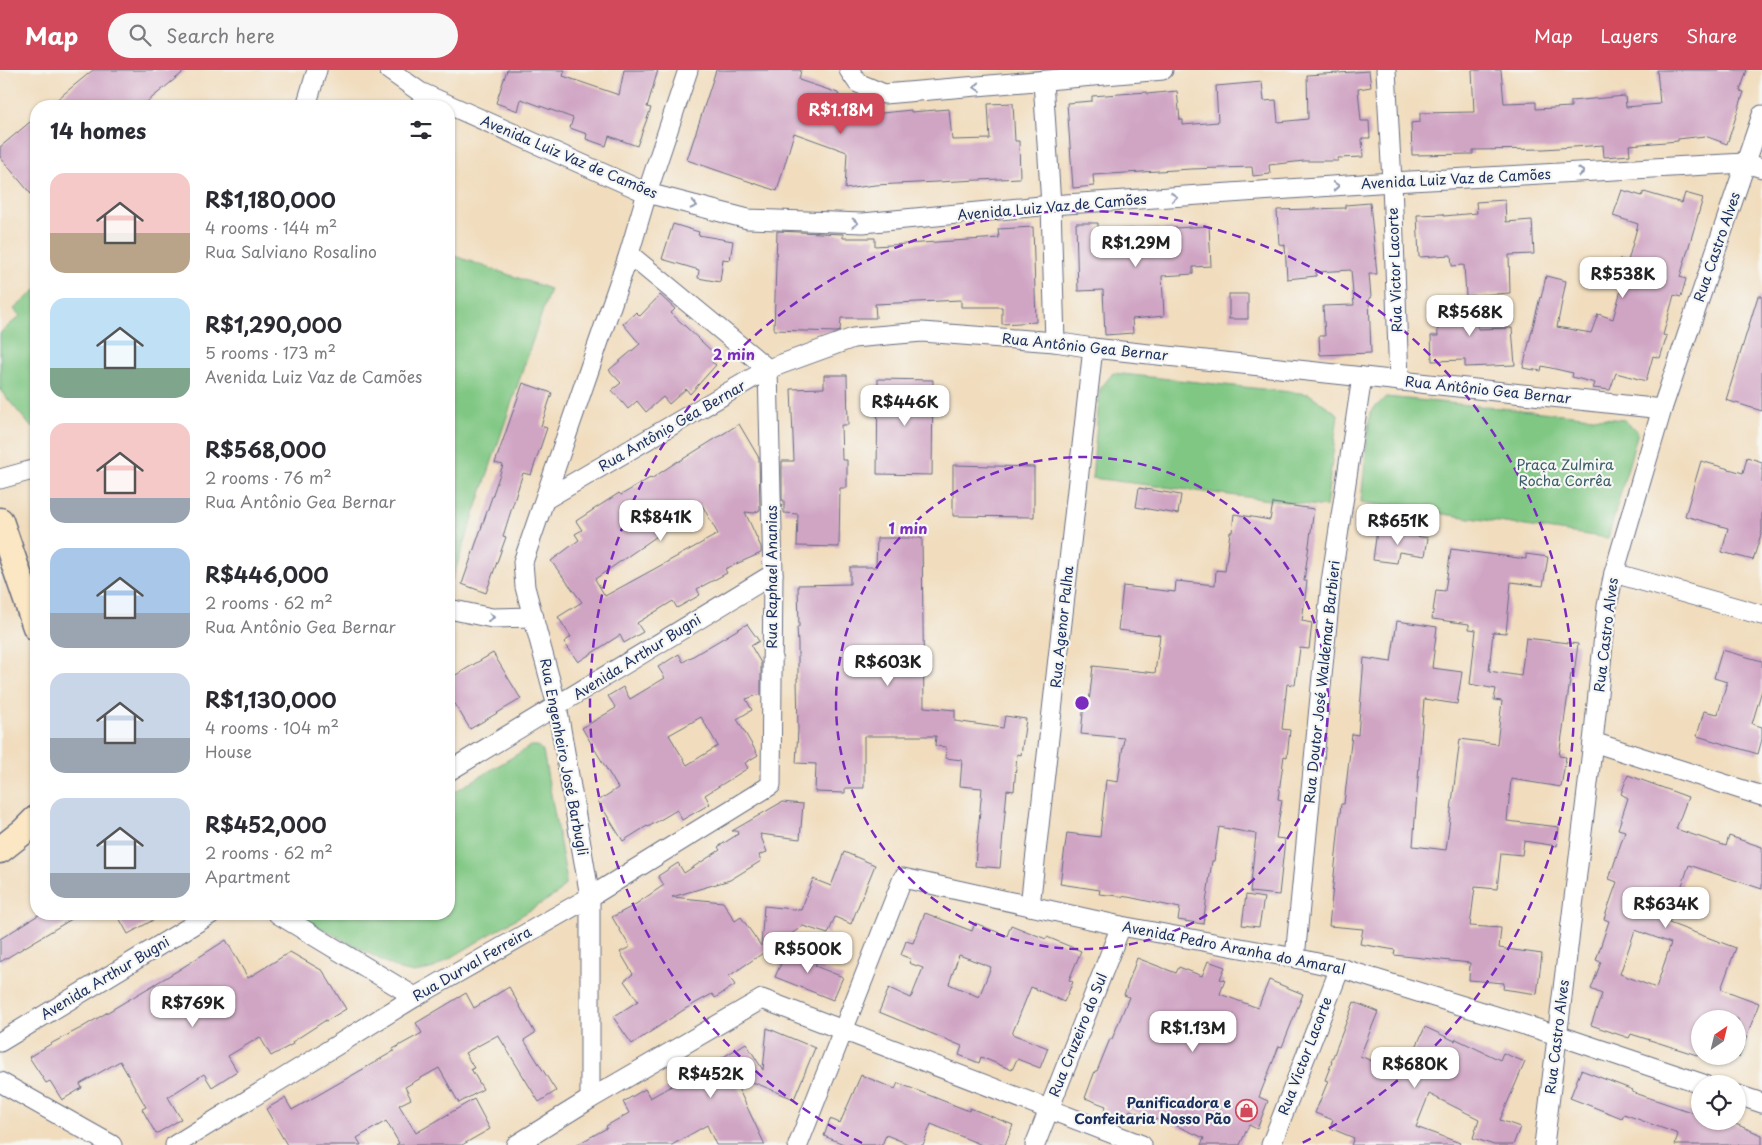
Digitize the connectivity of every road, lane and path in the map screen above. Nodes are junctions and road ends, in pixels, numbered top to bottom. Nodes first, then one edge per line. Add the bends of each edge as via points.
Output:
1 (317, 70) edge
2 (389, 70) edge
3 (688, 70) edge
4 (849, 70) edge
5 (1163, 70) edge
6 (1386, 70) edge
7 (1043, 82) junction
8 (308, 100) edge
9 (438, 100) edge
10 (455, 108) edge
11 (1762, 115) edge
12 (1754, 165) edge
13 (1392, 182) junction
14 (647, 193) junction
15 (1051, 205) junction
16 (629, 254) junction
17 (1055, 342) junction
18 (1094, 348) junction
19 (768, 369) junction
20 (1362, 377) junction
21 (1399, 381) junction
22 (1662, 409) junction
23 (30, 471) edge
24 (0, 479) edge
25 (546, 499) junction
26 (0, 521) edge
27 (1614, 573) junction
28 (773, 574) junction
29 (30, 609) edge
30 (455, 610) edge
31 (1762, 614) edge
32 (534, 617) junction
33 (557, 706) junction
34 (1593, 742) junction
35 (455, 767) edge
36 (771, 785) joint
37 (1762, 796) edge
38 (30, 824) edge
39 (0, 850) edge
40 (590, 897) junction
41 (1030, 906) junction
42 (200, 920) edge
43 (288, 920) edge
44 (1122, 926) junction
45 (1295, 958) junction
46 (1340, 968) junction
47 (415, 997) junction
48 (843, 1029) junction
49 (1557, 1035) junction
50 (0, 1042) edge
51 (1691, 1080) edge
52 (0, 1082) edge
53 (1746, 1098) edge
54 (590, 1099) junction
55 (1762, 1103) edge
56 (1049, 1109) junction
57 (112, 1145) edge
58 (175, 1145) edge
59 (516, 1145) edge
60 (798, 1145) edge
61 (1035, 1145) edge
62 (1142, 1145) edge
63 (1271, 1145) edge
64 (1544, 1145) edge

1 - 8 street
2 - 9 street, Avenida Luiz Vaz de Camões via 420,92
3 - 14 street, Rua Engenheiro José Barbugli
7 -> 4 street via 884,94 858,83
5 - 7 street
6 - 13 street, Rua Victor Lacorte
7 - 15 street
10 - 14 street, Avenida Luiz Vaz de Camões
11 - 12 street, Rua Castro Alves
13 -> 12 street, Avenida Luiz Vaz de Camões
12 - 22 street, Rua Castro Alves
15 -> 13 street, Avenida Luiz Vaz de Camões
13 - 21 street, Rua Victor Lacorte
14 -> 15 street, Avenida Luiz Vaz de Camões via 748,219 863,224
14 - 16 street, Rua Engenheiro José Barbugli
15 - 17 street
16 - 19 street
16 - 25 street, Rua Engenheiro José Barbugli
17 - 18 street, Rua Antônio Gea Bernar
17 - 19 street, Rua Antônio Gea Bernar via 912,332 853,338
18 - 20 street, Rua Antônio Gea Bernar
18 - 41 street, Rua Agenor Palha
19 - 25 street, Rua Antônio Gea Bernar
19 - 28 street, Rua Raphael Ananias
20 - 21 street, Rua Antônio Gea Bernar
20 - 45 street, Rua Doutor José Waldemar Barbieri via 1332,582
21 - 22 street, Rua Antônio Gea Bernar
22 - 27 street, Rua Castro Alves
23 - 24 street
25 - 32 street, Rua Engenheiro José Barbugli via 523,562 525,587
26 - 29 main road
27 - 31 street
27 - 34 street, Rua Castro Alves via 1607,606
28 - 33 street, Avenida Arthur Bugni
28 - 36 street, Rua Raphael Ananias
30 -> 32 street via 492,618
32 - 33 street, Rua Engenheiro José Barbugli
33 - 35 street, Avenida Arthur Bugni
33 - 40 street, Rua Engenheiro José Barbugli
34 - 37 street
34 - 49 street, Rua Castro Alves
36 - 40 street, Rua Durval Ferreira
38 - 39 main road
40 - 47 street, Rua Durval Ferreira
40 - 54 street, Rua Engenheiro José Barbugli
41 - 44 street, Avenida Pedro Aranha do Amaral
41 - 48 street, Avenida Pedro Aranha do Amaral via 902,878
42 - 50 street, Avenida Arthur Bugni
43 - 47 street
44 - 45 street, Avenida Pedro Aranha do Amaral
44 - 56 street, Rua Cruzeiro do Sul
45 - 46 street, Avenida Pedro Aranha do Amaral
46 - 49 street, Avenida Pedro Aranha do Amaral
46 - 63 street, Rua Victor Lacorte
47 - 58 street, Rua Durval Ferreira
48 - 54 street via 762,999
48 - 56 street
48 - 60 street
49 - 51 street, Avenida Pedro Aranha do Amaral
49 - 64 street, Rua Castro Alves
52 - 57 street
53 - 55 street
54 - 59 street
56 - 61 street, Rua Cruzeiro do Sul
56 - 62 street

